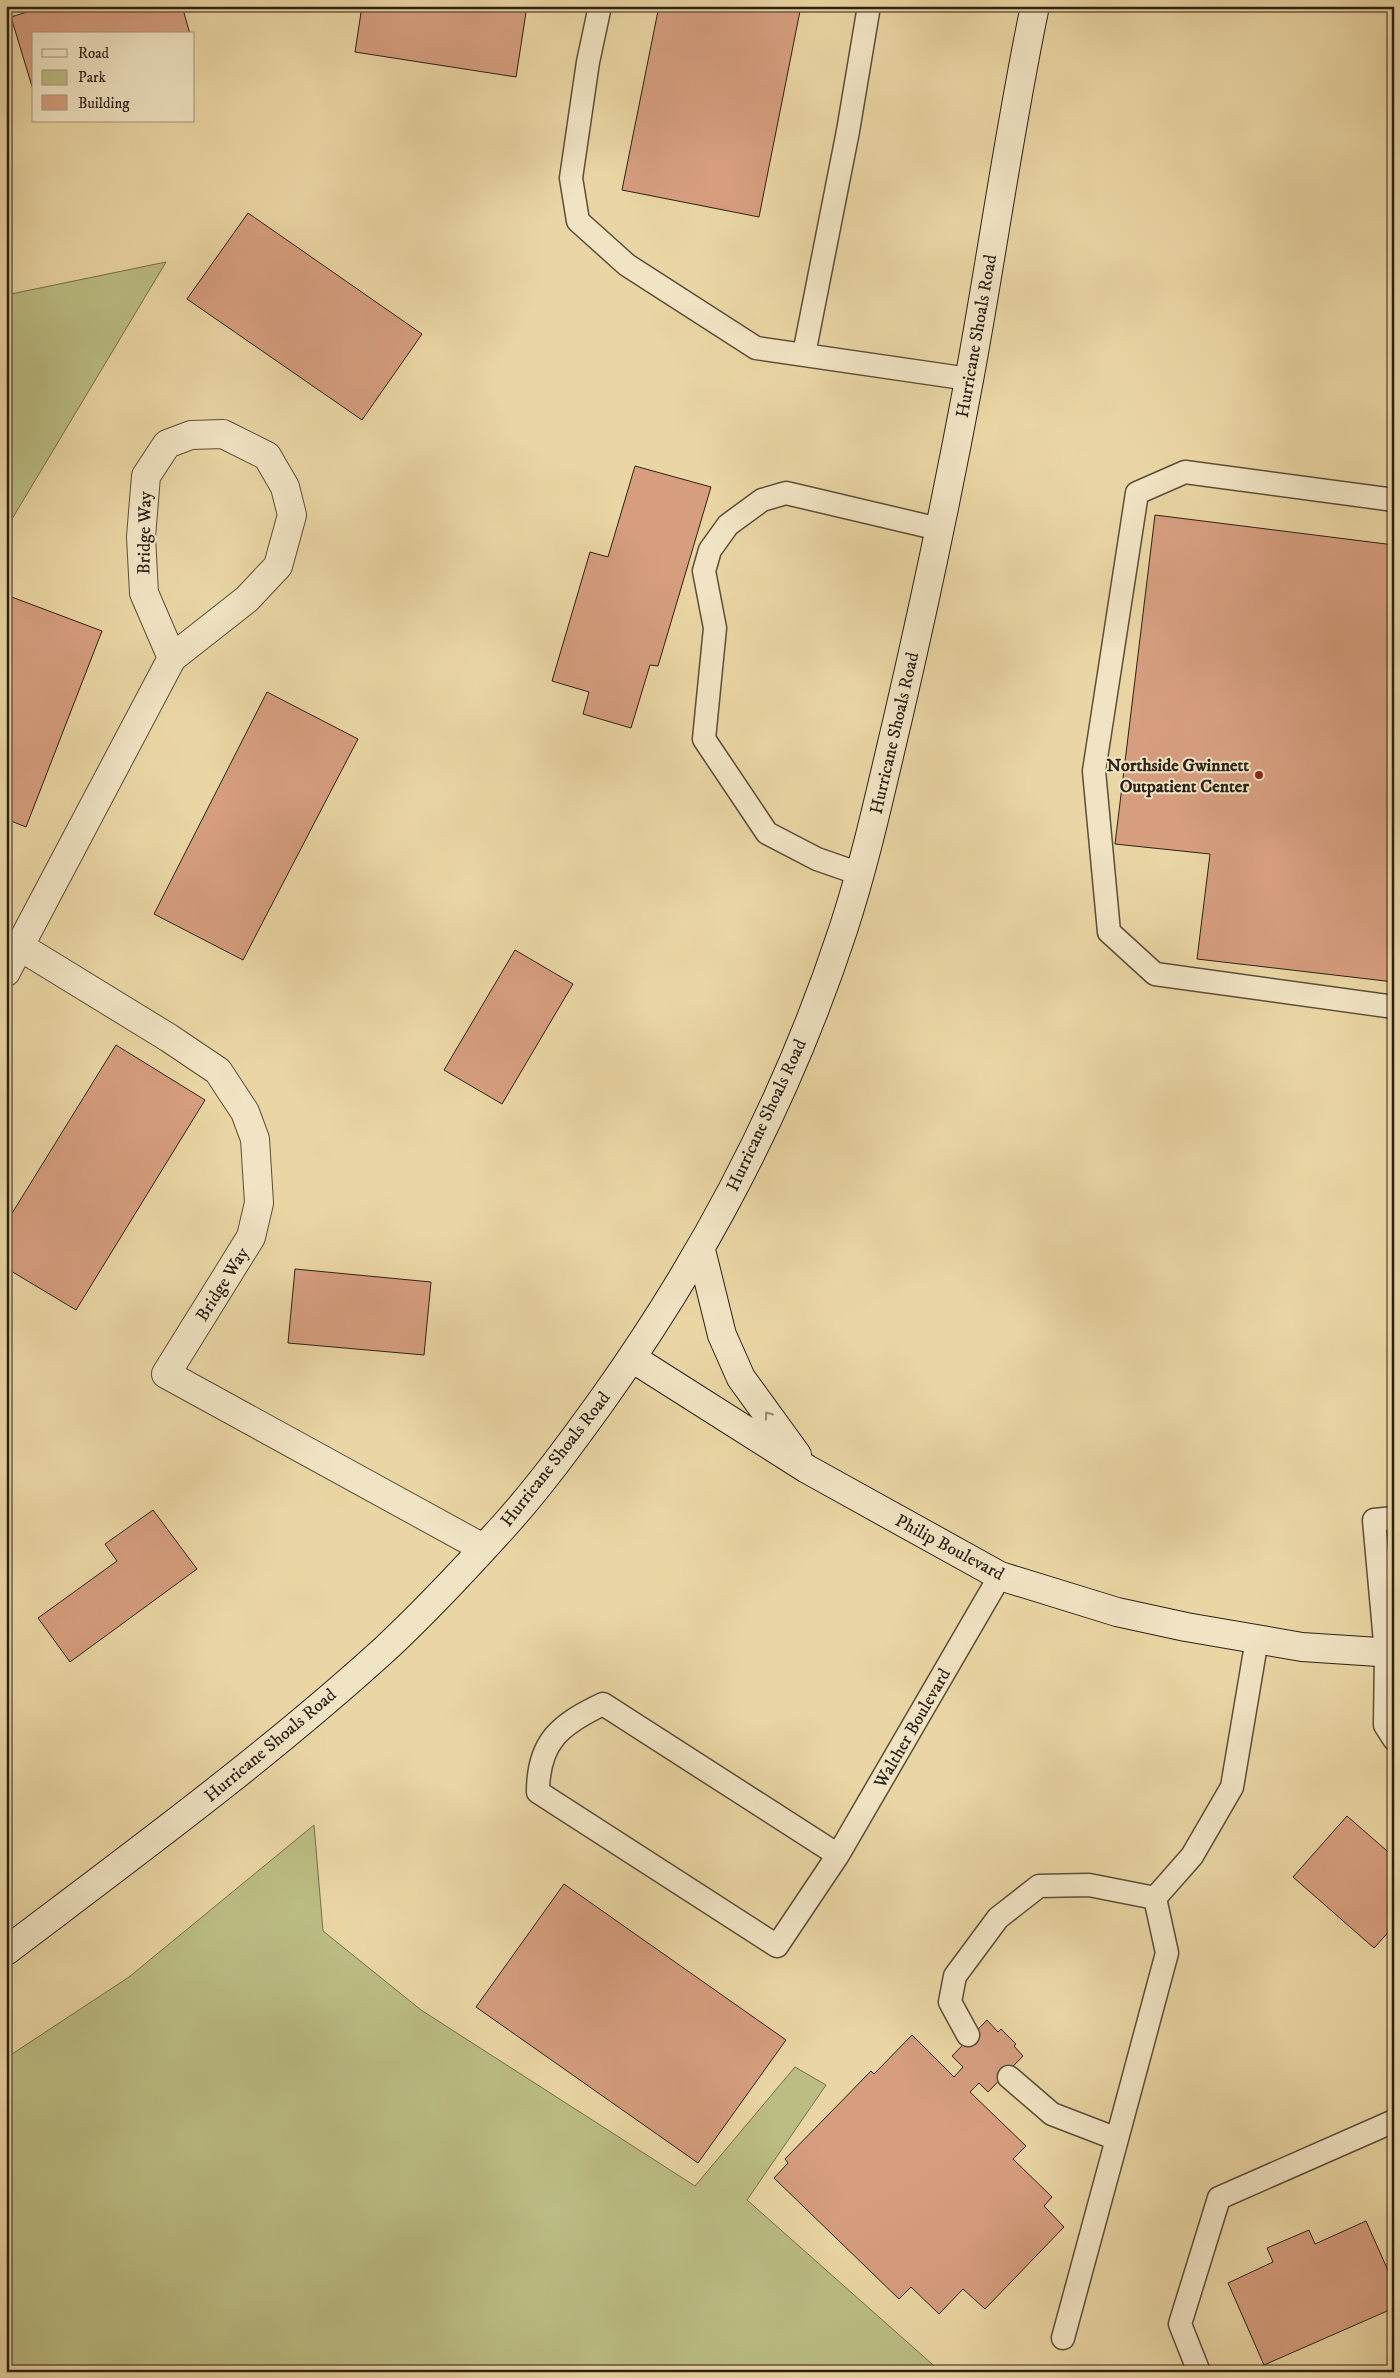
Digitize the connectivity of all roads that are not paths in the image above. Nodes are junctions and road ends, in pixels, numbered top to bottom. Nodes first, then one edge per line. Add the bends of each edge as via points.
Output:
1 (600, 6) edge
2 (870, 6) edge
3 (1035, 6) edge
4 (804, 354) junction
5 (969, 379) junction
6 (1394, 500) edge
7 (939, 529) junction
8 (172, 658) junction
9 (860, 874) junction
10 (19, 946) junction
11 (6, 972) edge
12 (1394, 1007) edge
13 (700, 1250) junction
14 (632, 1358) junction
15 (807, 1469) junction
16 (1394, 1518) edge
17 (483, 1548) junction
18 (1000, 1576) junction
19 (1257, 1639) junction
20 (1390, 1653) edge
21 (1394, 1739) edge
22 (838, 1855) junction
23 (1155, 1898) junction
24 (6, 1951) edge
25 (968, 2036) dead end
26 (1008, 2077) dead end
27 (1394, 2121) edge
28 (1117, 2139) junction
29 (1063, 2338) dead end
30 (1199, 2372) edge

1 - 4 lane via 588,62 571,178 578,220 626,266 756,348
2 - 4 lane
3 - 5 street, Hurricane Shoals Road
4 - 5 lane
5 - 7 street, Hurricane Shoals Road
6 - 12 lane via 1185,472 1137,493 1094,771 1109,932 1155,974
7 - 9 street, Hurricane Shoals Road
7 - 9 lane via 786,493 762,500 728,525 710,550 704,571 715,628 704,739 767,834 817,859
8 - 8 street, Bridge Way via 247,599 278,566 292,515 286,487 267,456 223,434 191,435 167,444 146,476 141,537 144,593
8 - 10 street, Bridge Way
9 - 13 street, Hurricane Shoals Road via 810,1019 767,1120
10 - 11 street, Bridge Way
10 - 17 street, Bridge Way via 218,1071 245,1112 255,1139 259,1203 251,1237 166,1374
13 - 14 street, Hurricane Shoals Road
15 -> 13 street via 740,1378 722,1335
14 - 15 street, Philip Boulevard
14 - 17 street, Hurricane Shoals Road via 548,1473
15 - 18 street, Philip Boulevard
16 - 20 lane via 1374,1520
17 - 24 street, Hurricane Shoals Road via 385,1649 231,1780
18 - 19 street, Philip Boulevard via 1117,1612
18 - 22 lane, Walther Boulevard
19 - 20 street, Philip Boulevard via 1302,1647
19 - 23 lane via 1232,1787 1192,1856
20 - 21 lane via 1385,1725
22 - 22 lane, Walther Boulevard via 778,1946 538,1792 538,1773 551,1740 574,1718 603,1704
23 - 25 lane via 1089,1886 1039,1886 998,1918 956,1976 950,2002
23 - 28 lane via 1167,1953
26 - 28 lane via 1052,2114
27 - 30 lane via 1219,2198 1180,2324
28 - 29 lane

